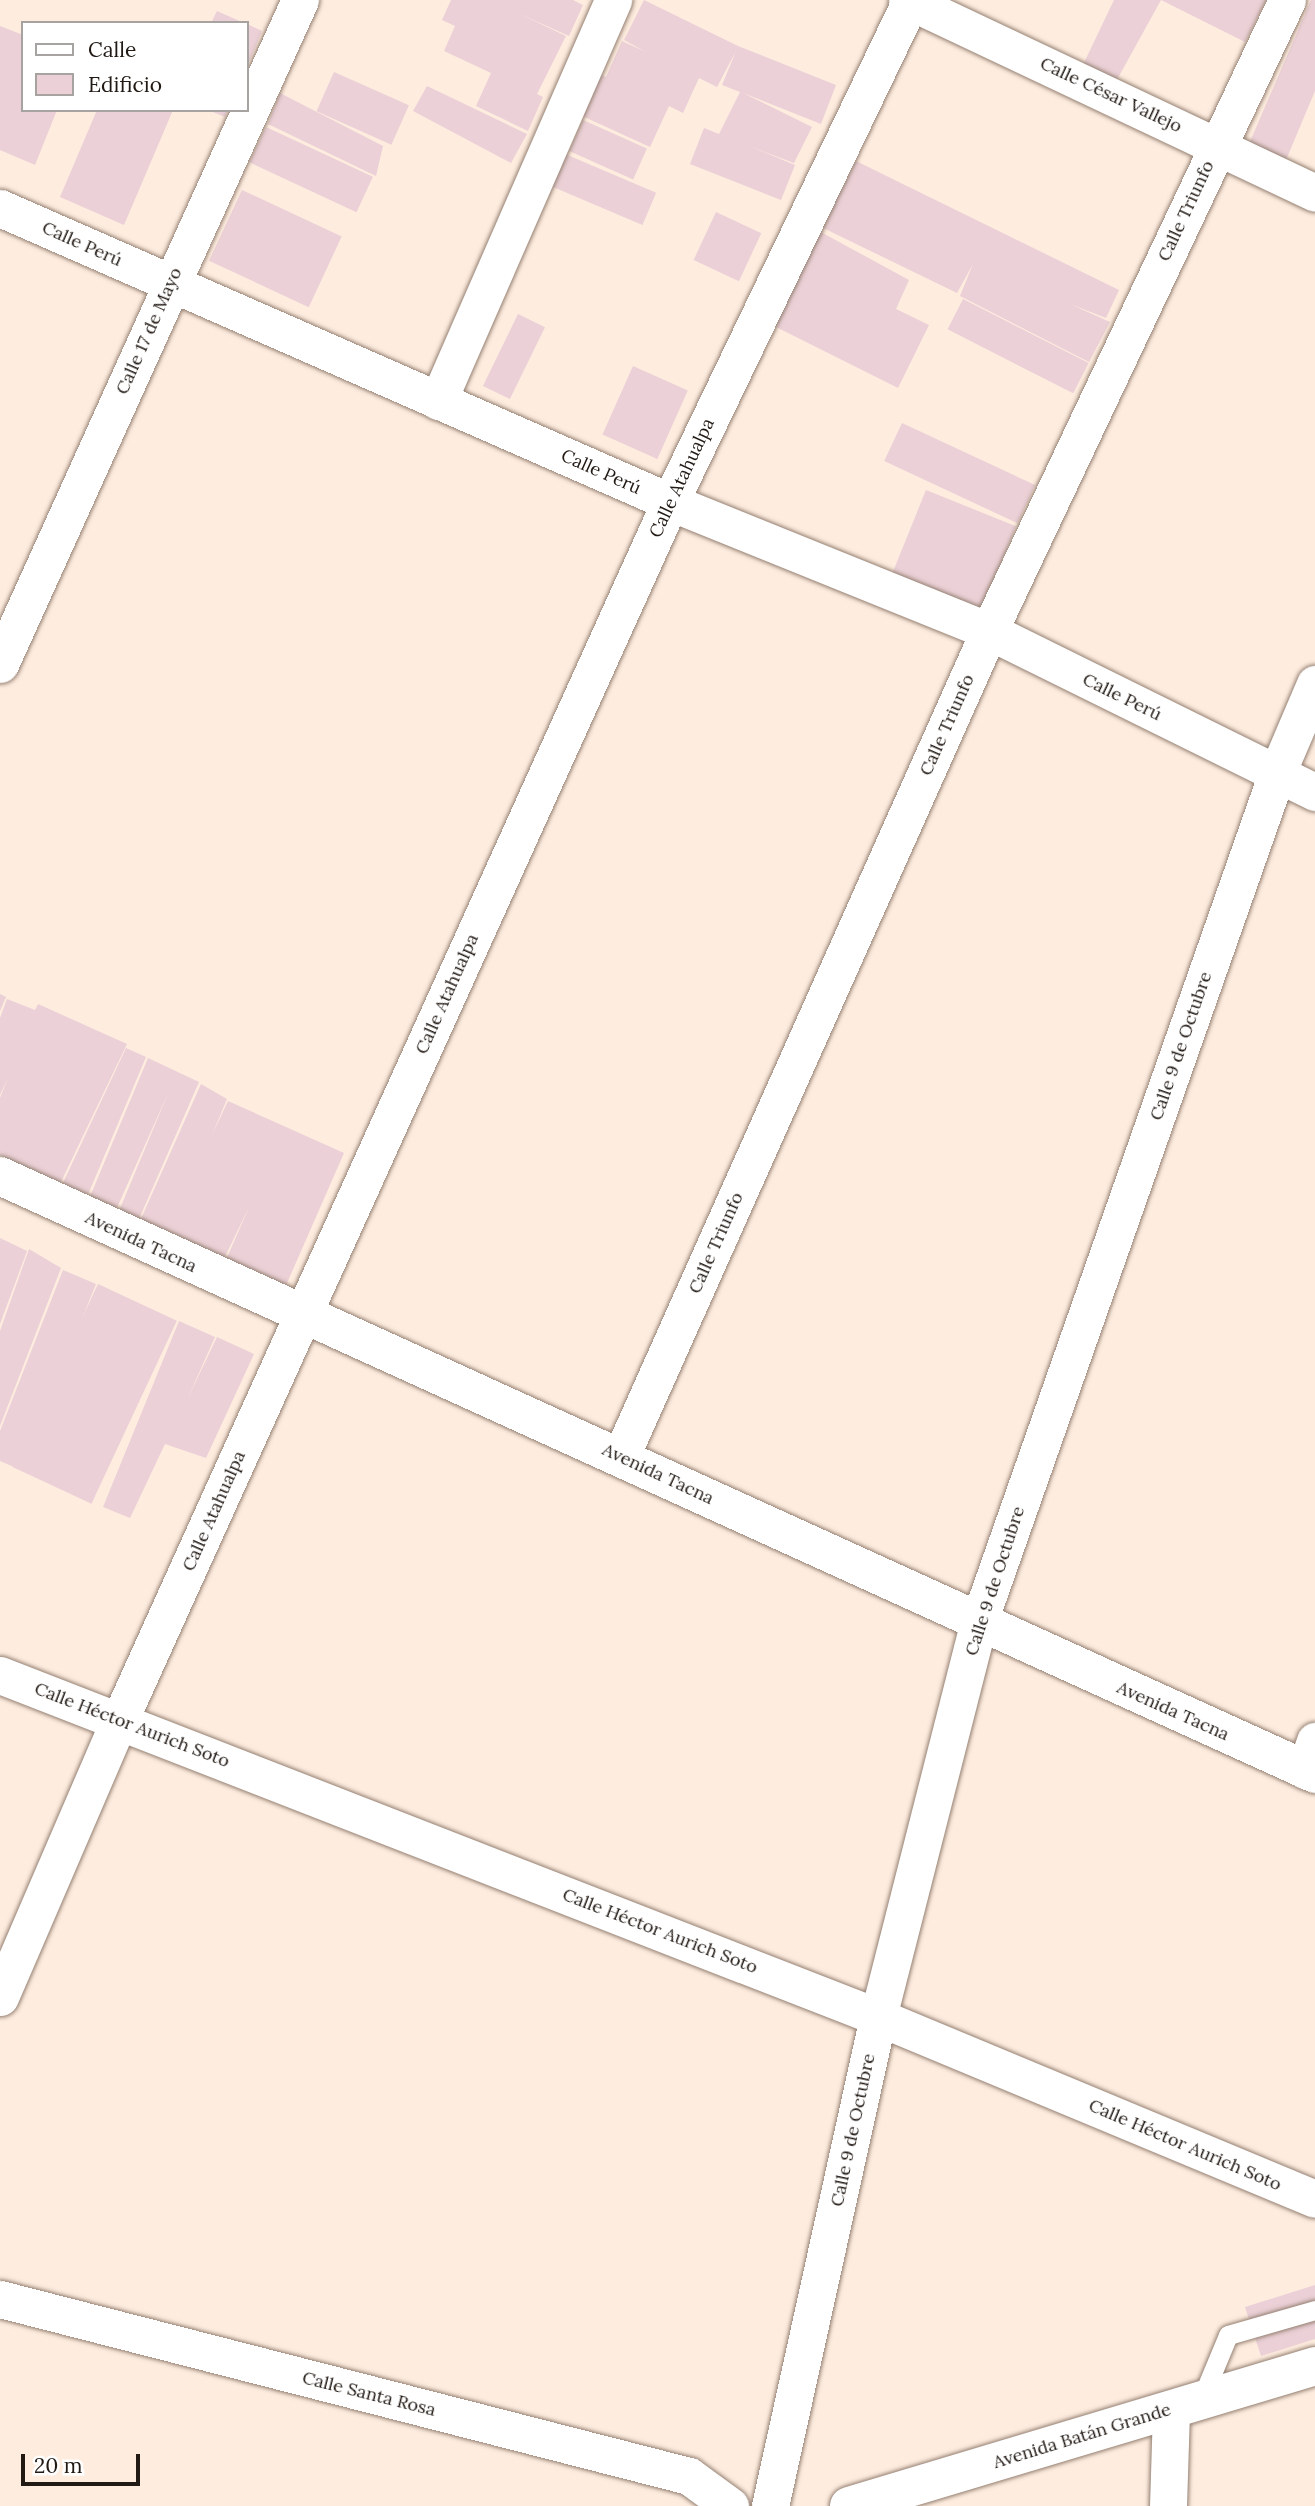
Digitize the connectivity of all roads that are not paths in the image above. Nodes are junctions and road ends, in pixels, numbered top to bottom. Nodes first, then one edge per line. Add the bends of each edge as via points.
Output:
1 (613, 0) edge
2 (1287, 0) edge
3 (909, 1) edge
4 (295, 2) edge
5 (248, 108) edge
6 (246, 112) edge
7 (1217, 145) junction
8 (1315, 193) edge
9 (0, 208) edge
10 (170, 283) junction
11 (438, 401) junction
12 (670, 502) junction
13 (989, 631) junction
14 (0, 664) edge
15 (1315, 684) edge
16 (1277, 773) junction
17 (1315, 792) edge
18 (0, 1176) edge
19 (301, 1317) junction
20 (621, 1456) junction
21 (978, 1624) junction
22 (0, 1675) edge
23 (120, 1719) junction
24 (1312, 1762) edge
25 (0, 1997) edge
26 (878, 2017) junction
27 (1315, 2199) edge
28 (0, 2299) edge
29 (1315, 2310) edge
30 (1315, 2366) edge
31 (1186, 2405) junction
32 (730, 2506) edge
33 (770, 2506) edge
34 (849, 2506) edge
35 (1167, 2506) edge

1 - 11 street
2 - 7 street, Calle Triunfo
3 - 7 street, Calle César Vallejo
3 - 12 street, Calle Atahualpa
4 - 5 street, Calle 17 de Mayo
6 - 10 street, Calle 17 de Mayo
7 - 8 street, Calle César Vallejo
7 - 13 street, Calle Triunfo
9 - 10 street, Calle Perú
10 - 11 street, Calle Perú
10 - 14 street, Calle 17 de Mayo
11 - 12 street, Calle Perú
12 - 13 street, Calle Perú
12 - 19 street, Calle Atahualpa
13 - 16 street, Calle Perú
13 - 20 street, Calle Triunfo
15 - 16 street, Calle 9 de Octubre
16 - 17 street, Calle Perú
16 - 21 street, Calle 9 de Octubre
18 - 19 street, Avenida Tacna
19 - 20 street, Avenida Tacna
19 - 23 street, Calle Atahualpa
20 - 21 street, Avenida Tacna
21 - 24 street, Avenida Tacna
21 - 26 street, Calle 9 de Octubre
22 - 23 street, Calle Héctor Aurich Soto
23 - 25 street, Calle Atahualpa
23 - 26 street, Calle Héctor Aurich Soto
26 - 27 street, Calle Héctor Aurich Soto
26 - 33 street, Calle 9 de Octubre
28 - 32 street, Calle Santa Rosa via 689,2476
29 - 31 lane via 1228,2335
30 - 31 street, Avenida Batán Grande
31 - 34 street, Avenida Batán Grande
31 - 35 street

